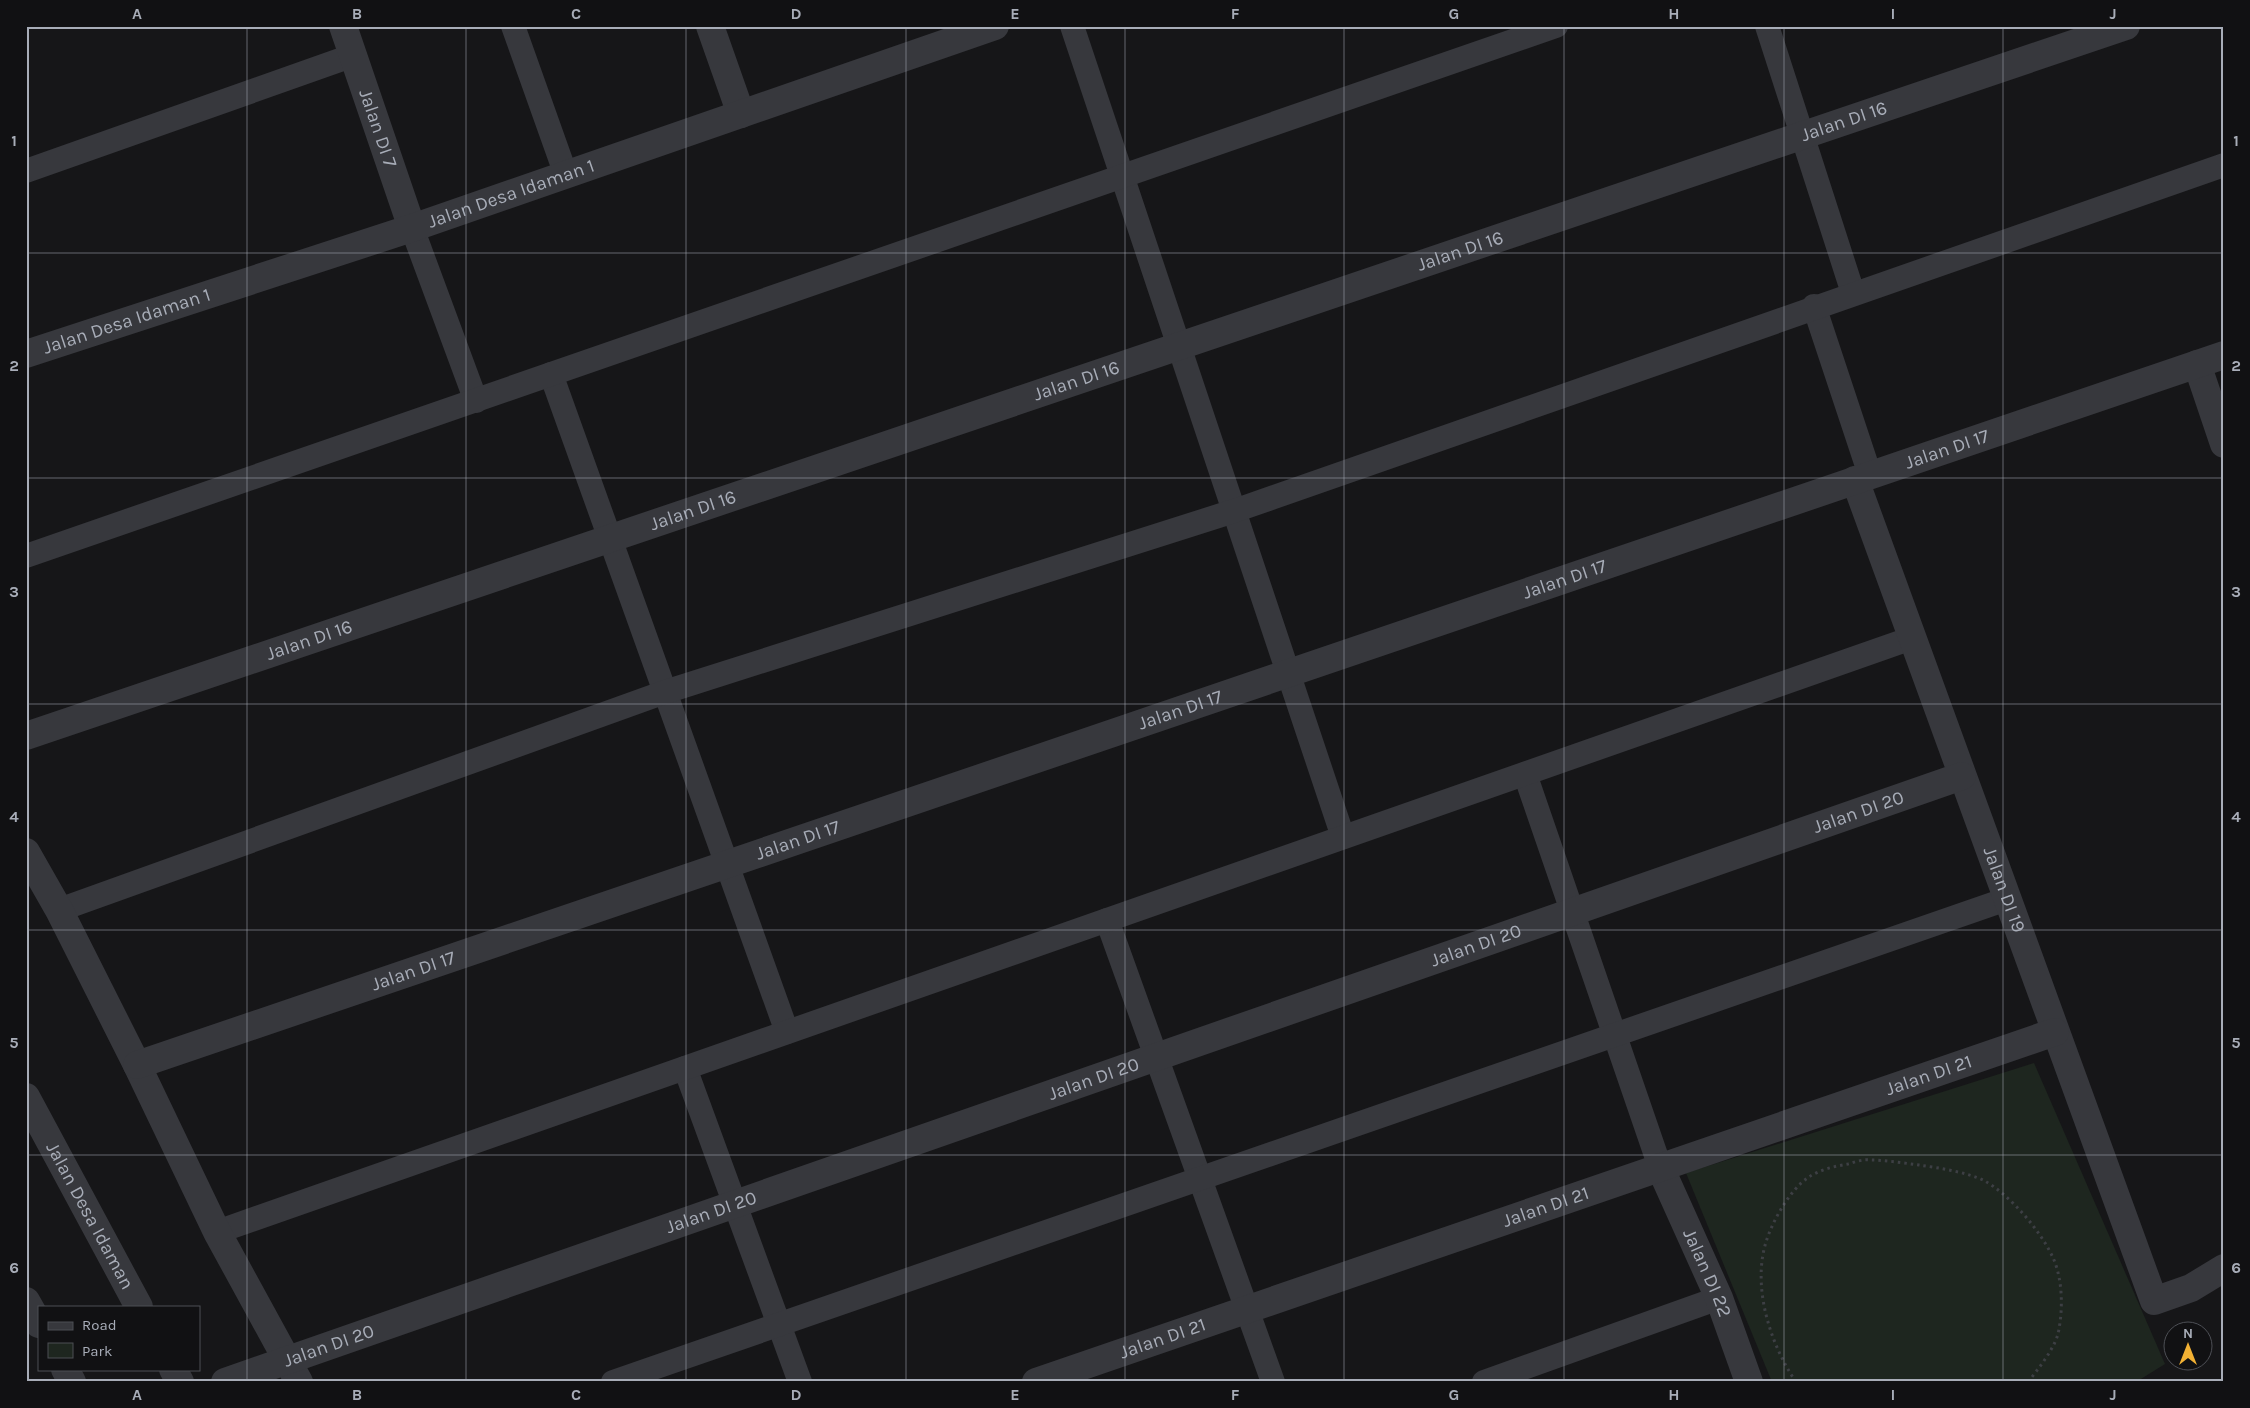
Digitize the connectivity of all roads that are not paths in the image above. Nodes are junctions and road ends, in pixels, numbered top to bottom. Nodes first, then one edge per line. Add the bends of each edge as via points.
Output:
1 (343, 26) edge
2 (513, 26) edge
3 (710, 26) edge
4 (995, 26) edge
5 (1072, 26) edge
6 (1556, 26) edge
7 (1767, 26) edge
8 (2126, 26) edge
9 (354, 55) junction
10 (742, 114) junction
11 (1801, 136) junction
12 (2224, 165) edge
13 (26, 171) edge
14 (566, 175) junction
15 (1122, 177) junction
16 (412, 228) junction
17 (1853, 293) junction
18 (1814, 306) junction
19 (1179, 346) junction
20 (26, 354) edge
21 (2224, 355) edge
22 (2197, 364) junction
23 (551, 374) junction
24 (476, 401) junction
25 (2224, 444) edge
26 (1862, 478) junction
27 (1234, 511) junction
28 (610, 538) junction
29 (26, 556) edge
30 (1912, 638) junction
31 (1288, 673) junction
32 (665, 692) junction
33 (26, 736) edge
34 (1525, 774) junction
35 (1962, 776) junction
36 (1343, 837) junction
37 (26, 852) edge
38 (726, 864) junction
39 (2007, 899) junction
40 (58, 910) junction
41 (1573, 911) junction
42 (1107, 920) junction
43 (787, 1032) junction
44 (2055, 1032) junction
45 (1615, 1035) junction
46 (1156, 1057) junction
47 (137, 1064) junction
48 (685, 1068) junction
49 (26, 1098) edge
50 (1660, 1167) junction
51 (1200, 1178) junction
52 (734, 1204) junction
53 (217, 1232) junction
54 (2224, 1268) edge
55 (1719, 1298) junction
56 (26, 1301) edge
57 (138, 1306) edge
58 (1247, 1309) junction
59 (38, 1322) edge
60 (778, 1324) junction
61 (66, 1370) edge
62 (174, 1370) edge
63 (294, 1370) edge
64 (72, 1382) edge
65 (180, 1382) edge
66 (225, 1382) edge
67 (613, 1382) edge
68 (800, 1382) edge
69 (1036, 1382) edge
70 (1273, 1382) edge
71 (1484, 1382) edge
72 (1749, 1382) edge

1 - 9 street, Jalan DI 7
2 - 14 lane
3 - 10 street
4 - 10 street, Jalan Desa Idaman 1
5 - 15 lane
6 - 15 lane
7 - 11 lane
8 - 11 street, Jalan DI 16
9 - 13 lane
9 - 16 street, Jalan DI 7
10 - 14 street, Jalan Desa Idaman 1
11 - 17 lane
11 - 19 street, Jalan DI 16
12 - 17 lane
14 - 16 street, Jalan Desa Idaman 1
15 - 19 lane
15 - 23 lane
16 - 20 street, Jalan Desa Idaman 1
16 - 24 lane
17 - 18 lane
18 - 26 lane
18 - 27 lane
19 - 27 lane
19 - 28 street, Jalan DI 16
21 - 22 street, Jalan DI 17
22 - 25 street
22 - 26 street, Jalan DI 17
23 - 24 lane
23 - 28 lane
24 - 29 lane
26 - 30 street, Jalan DI 19
26 - 31 street, Jalan DI 17
27 - 31 lane
27 - 32 lane
28 - 32 lane
28 - 33 street, Jalan DI 16
30 - 34 lane
30 - 35 street, Jalan DI 19
31 - 36 lane
31 - 38 street, Jalan DI 17
32 - 38 lane
32 - 40 lane
34 - 36 lane
34 - 41 lane
35 - 39 street, Jalan DI 19
35 - 41 street, Jalan DI 20
36 - 42 lane
37 - 40 street
38 - 43 lane
38 - 47 street, Jalan DI 17
39 - 44 street, Jalan DI 19
39 - 45 lane
40 - 47 street
41 - 45 lane
41 - 46 street, Jalan DI 20
42 - 43 lane
42 - 46 lane
43 - 48 lane
44 - 50 street, Jalan DI 21
44 - 54 street, Jalan DI 19 via 2154,1301 2191,1288
45 - 50 lane
45 - 51 lane
46 - 51 lane
46 - 52 street, Jalan DI 20
47 - 53 street
48 - 52 lane
48 - 53 lane
49 - 57 street, Jalan Desa Idaman
50 - 55 street, Jalan DI 22
50 - 58 street, Jalan DI 21
51 - 58 lane
51 - 60 lane
52 - 60 lane
52 - 63 street, Jalan DI 20
53 - 63 street
55 - 71 lane
55 - 72 street, Jalan DI 22
56 - 59 street
58 - 69 street, Jalan DI 21
58 - 70 lane
60 - 67 lane
60 - 68 lane
61 - 64 street
62 - 65 street
63 - 66 street, Jalan DI 20

